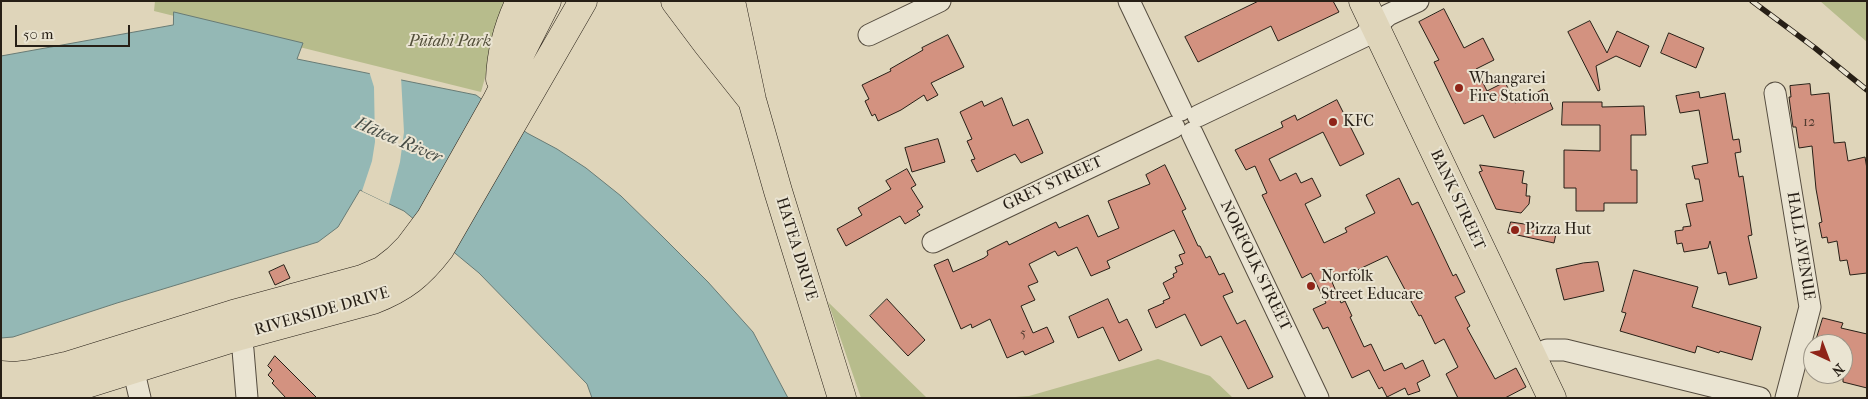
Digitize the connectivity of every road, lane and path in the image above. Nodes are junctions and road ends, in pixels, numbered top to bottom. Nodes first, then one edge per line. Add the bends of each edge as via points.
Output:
1 (520, 1) edge
2 (547, 1) edge
3 (583, 1) edge
4 (675, 1) edge
5 (700, 1) edge
6 (732, 1) edge
7 (940, 1) edge
8 (1128, 1) edge
9 (1363, 1) edge
10 (1418, 1) edge
11 (1375, 26) junction
12 (869, 35) dead end
13 (1775, 93) dead end
14 (752, 100) junction
15 (505, 102) junction
16 (1186, 122) junction
17 (933, 242) dead end
18 (236, 325) junction
19 (1532, 356) junction
20 (131, 359) junction
21 (1, 375) edge
22 (1, 397) edge
23 (140, 398) edge
24 (247, 398) edge
25 (842, 398) edge
26 (1318, 398) edge
27 (1552, 398) edge
28 (1760, 398) edge
29 (1786, 398) edge

1 - 15 main road via 505,38 500,62
2 - 15 main road, RIVERSIDE DRIVE
3 - 15 main road, RIVERSIDE DRIVE
4 - 14 main road
5 - 14 main road, HATEA DRIVE
6 - 14 main road, HATEA DRIVE
7 - 12 street
8 - 16 street, NORFOLK STREET
9 - 11 main road, BANK STREET
10 - 11 street, GREY STREET via 1388,15
11 - 16 street, GREY STREET via 1363,37
11 - 19 main road, BANK STREET
13 - 29 street, HALL AVENUE via 1810,307
14 - 25 main road, HATEA DRIVE
15 - 18 main road, RIVERSIDE DRIVE via 429,243 428,266 413,279 394,292 373,300
16 - 17 street, GREY STREET
16 - 26 street, NORFOLK STREET
18 - 20 main road, RIVERSIDE DRIVE
18 - 24 street via 243,350
19 - 27 main road, BANK STREET
19 - 28 street via 1547,350 1565,350
20 - 21 main road, RIVERSIDE DRIVE via 15,376
20 - 22 main road, RIVERSIDE DRIVE via 61,392
20 - 23 street

